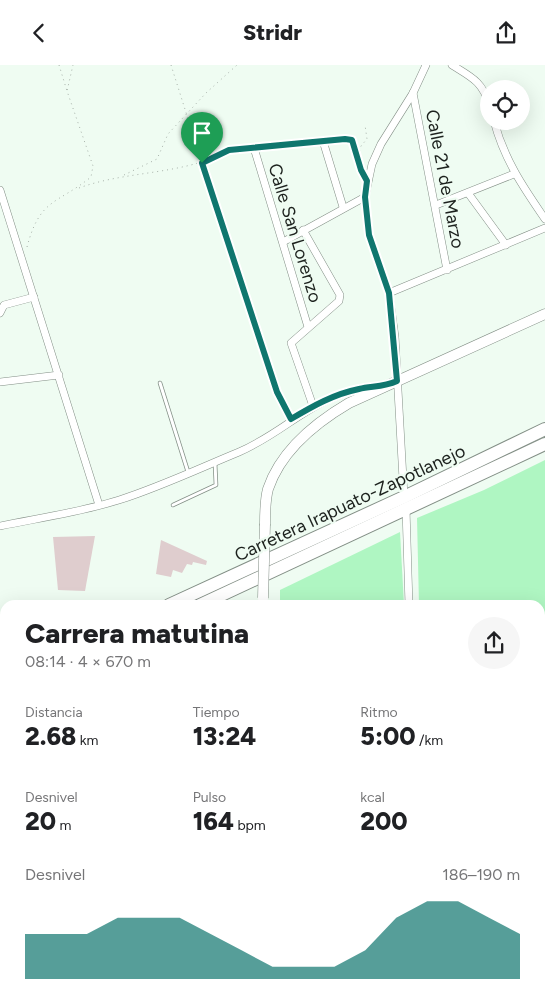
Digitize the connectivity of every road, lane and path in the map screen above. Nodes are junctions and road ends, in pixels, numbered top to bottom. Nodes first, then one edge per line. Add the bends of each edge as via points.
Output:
1 (59, 65) edge
2 (74, 65) edge
3 (171, 65) edge
4 (237, 65) edge
5 (426, 65) edge
6 (452, 65) edge
7 (480, 83) edge
8 (67, 91) junction
9 (413, 93) junction
10 (187, 114) junction
11 (365, 125) dead end
12 (496, 130) edge
13 (345, 139) joint
14 (323, 141) junction
15 (254, 148) junction
16 (229, 150) joint
17 (357, 157) junction
18 (202, 163) junction
19 (514, 174) junction
20 (124, 175) junction
21 (367, 181) junction
22 (76, 189) junction
23 (0, 190) edge
24 (468, 193) junction
25 (365, 197) junction
26 (436, 205) junction
27 (343, 207) junction
28 (545, 219) edge
29 (545, 228) edge
30 (303, 230) junction
31 (283, 242) junction
32 (506, 245) junction
33 (23, 262) junction
34 (447, 270) junction
35 (389, 293) junction
36 (34, 297) junction
37 (0, 313) edge
38 (545, 314) edge
39 (308, 327) junction
40 (59, 375) junction
41 (397, 381) junction
42 (0, 382) edge
43 (160, 383) dead end
44 (386, 386) junction
45 (313, 406) junction
46 (291, 419) junction
47 (545, 429) edge
48 (545, 443) edge
49 (215, 461) junction
50 (188, 472) junction
51 (405, 503) junction
52 (99, 505) junction
53 (173, 505) dead end
54 (0, 526) edge
55 (181, 600) edge
56 (213, 600) edge
57 (263, 600) edge
58 (409, 600) edge

1 - 8 path
2 - 8 path
3 - 10 path
4 - 10 path
5 - 9 street
6 - 7 street
8 - 22 path via 93,166 91,177
9 - 21 street via 381,144
9 - 26 street, Calle 21 de Marzo
10 - 18 path
10 - 20 path via 168,134 157,159
11 - 17 path via 367,139
12 - 19 street
13 - 14 street
13 - 17 path via 352,140
14 - 15 street
14 - 27 street
15 - 16 street
15 - 31 street, Calle San Lorenzo
16 - 18 path
17 - 21 path
18 - 20 path
18 - 46 path via 277,392
19 - 24 street
19 - 28 street
20 - 22 path
21 - 25 street
22 - 33 path via 43,209 31,233
23 - 33 street
24 - 26 street
24 - 32 street
25 - 27 street
25 - 35 street via 369,235
26 - 34 street, Calle 21 de Marzo
27 - 30 street
29 - 32 street
30 - 31 street
30 - 39 street via 340,295 339,301
31 - 39 street, Calle San Lorenzo
32 - 34 street
33 - 36 street
34 - 35 street
35 - 41 street
36 - 37 street via 4,305
36 - 40 street
38 - 41 street
39 - 45 street via 290,343
40 - 42 street
40 - 52 street
41 - 44 street
41 - 51 street
43 - 50 lane
44 - 45 street via 339,394
44 - 57 street, bridge via 349,403 307,431 290,451 268,489
45 - 46 street
46 - 49 street via 270,436
47 - 51 highway, Carretera Irapuato-Zapotlanejo
48 - 51 highway
49 - 50 street
49 - 53 lane via 216,485
50 - 52 street via 120,500
51 - 55 highway, Carretera Irapuato-Zapotlanejo
51 - 56 highway
51 - 58 street
52 - 54 street

